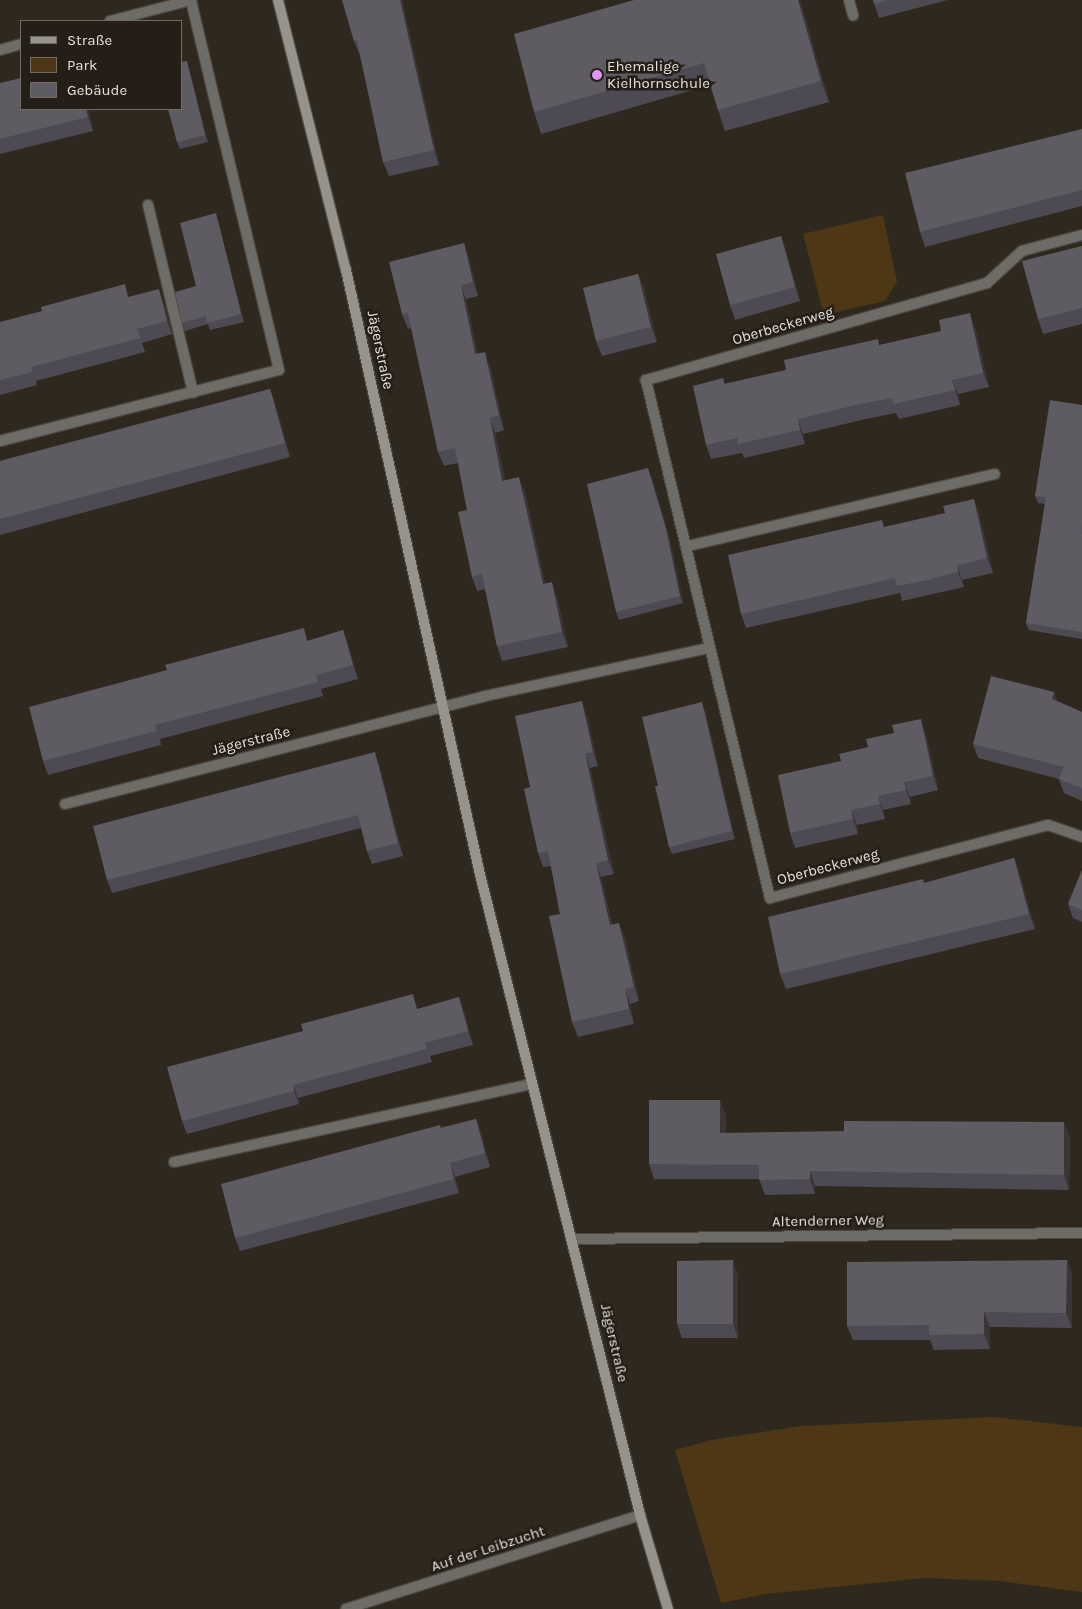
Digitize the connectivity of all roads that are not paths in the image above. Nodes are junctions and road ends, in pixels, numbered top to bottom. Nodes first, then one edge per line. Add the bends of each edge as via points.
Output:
1 (191, 0) edge
2 (278, 0) edge
3 (849, 0) edge
4 (853, 14) dead end
5 (114, 20) edge
6 (20, 44) edge
7 (0, 50) edge
8 (148, 206) dead end
9 (1082, 236) edge
10 (194, 392) junction
11 (0, 442) edge
12 (995, 474) dead end
13 (688, 546) junction
14 (708, 648) junction
15 (444, 708) junction
16 (65, 804) dead end
17 (1082, 837) edge
18 (531, 1084) junction
19 (174, 1162) dead end
20 (1082, 1233) edge
21 (574, 1239) junction
22 (640, 1515) junction
23 (346, 1609) edge
24 (668, 1609) edge

1 - 5 street
1 - 10 street via 279,370
2 - 15 street, Jägerstraße via 346,270
3 - 4 street
6 - 7 street
8 - 10 street
9 - 13 street, Oberbeckerweg via 1022,251 987,284 646,380
10 - 11 street
12 - 13 street
13 - 14 street, Oberbeckerweg
14 - 15 street via 485,696
14 - 17 street, Oberbeckerweg via 770,898 1048,825
15 - 16 street, Jägerstraße
15 - 18 street, Jägerstraße
18 - 19 street
18 - 21 street, Jägerstraße
20 - 21 street, Altenderner Weg
21 - 22 street, Jägerstraße
22 - 23 street, Auf der Leibzucht
22 - 24 street, Jägerstraße

